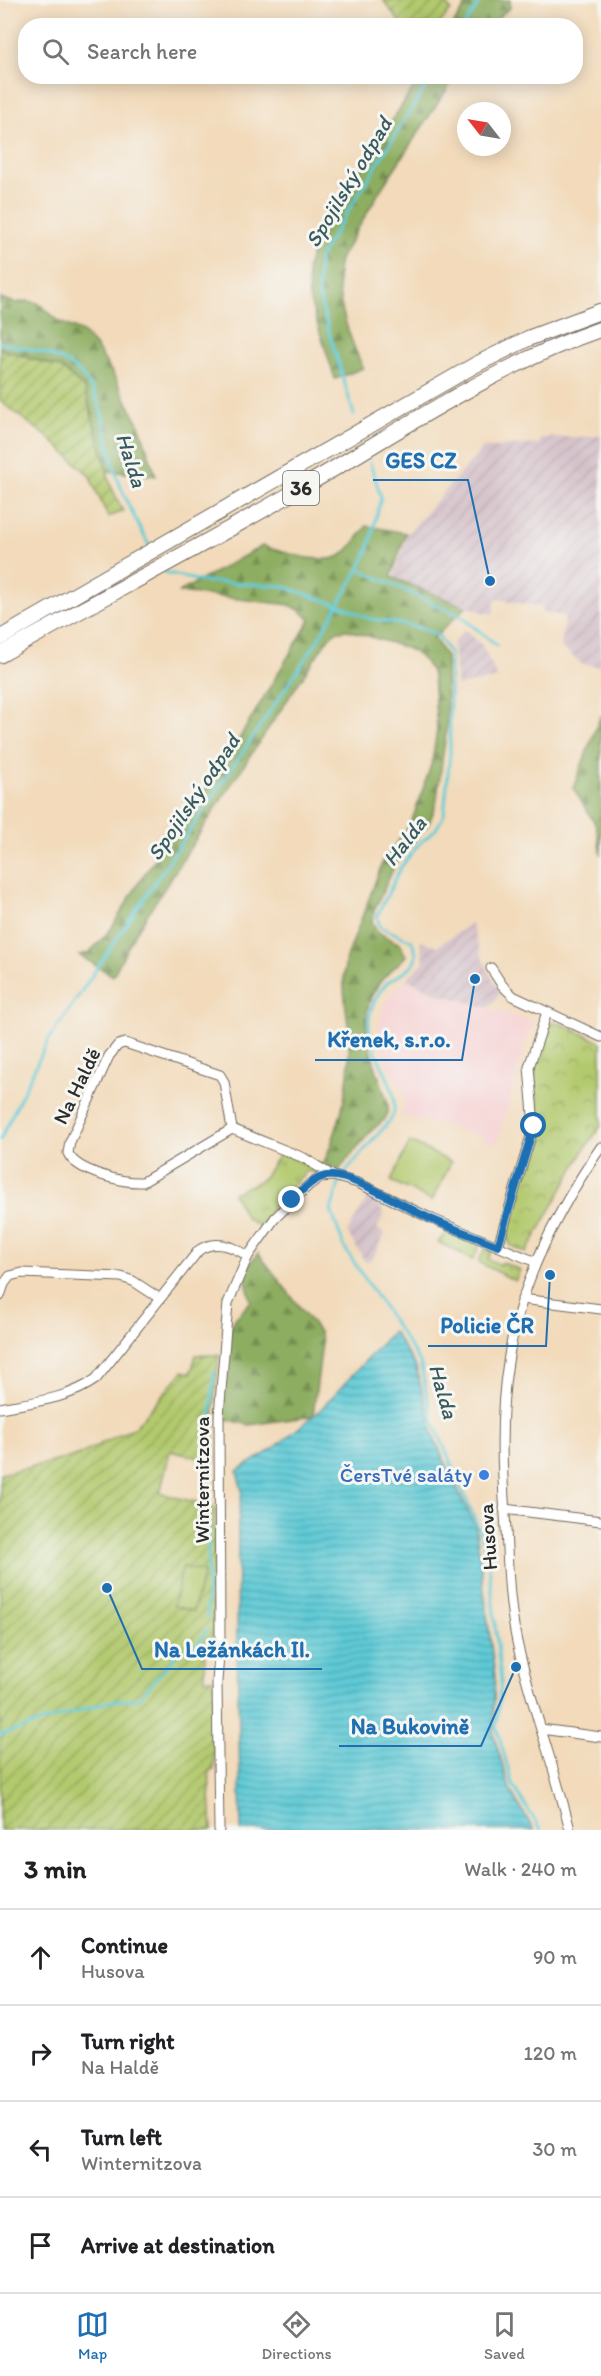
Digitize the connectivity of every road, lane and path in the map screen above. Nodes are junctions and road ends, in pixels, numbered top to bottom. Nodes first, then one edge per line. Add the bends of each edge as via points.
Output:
1 (601, 310) edge
2 (601, 329) edge
3 (0, 638) edge
4 (0, 655) edge
5 (491, 968) dead end
6 (547, 1012) junction
7 (601, 1037) edge
8 (232, 1129) junction
9 (601, 1148) edge
10 (333, 1176) junction
11 (498, 1246) junction
12 (248, 1256) junction
13 (536, 1262) junction
14 (0, 1296) edge
15 (159, 1299) junction
16 (522, 1299) junction
17 (601, 1309) edge
18 (0, 1408) edge
19 (504, 1509) junction
20 (601, 1521) edge
21 (541, 1729) junction
22 (601, 1737) edge
23 (219, 1830) edge
24 (570, 1830) edge

1 - 3 main road, 36 via 485,359
2 - 4 main road, 36 via 488,380 254,516
5 - 6 street via 511,995
6 - 7 street
6 - 11 street via 529,1067 534,1126
8 - 8 street, Na Haldě via 220,1075 125,1043 109,1056 68,1153 84,1169 143,1182
8 - 10 street via 304,1158
9 - 13 street, Husova via 574,1189
10 - 11 street
10 - 12 street, Winternitzova via 321,1177 301,1192 275,1218
11 - 13 street
12 - 15 street via 222,1244 204,1246
12 - 23 street, Winternitzova via 228,1303 219,1416
13 - 16 street, Husova
14 - 15 street via 10,1276 22,1273 121,1277
15 - 18 street via 107,1367 89,1384 67,1395
16 - 17 street
16 - 19 street, Husova via 503,1399
19 - 20 street
19 - 21 street, Husova via 515,1630
21 - 22 street
21 - 24 street, Husova

